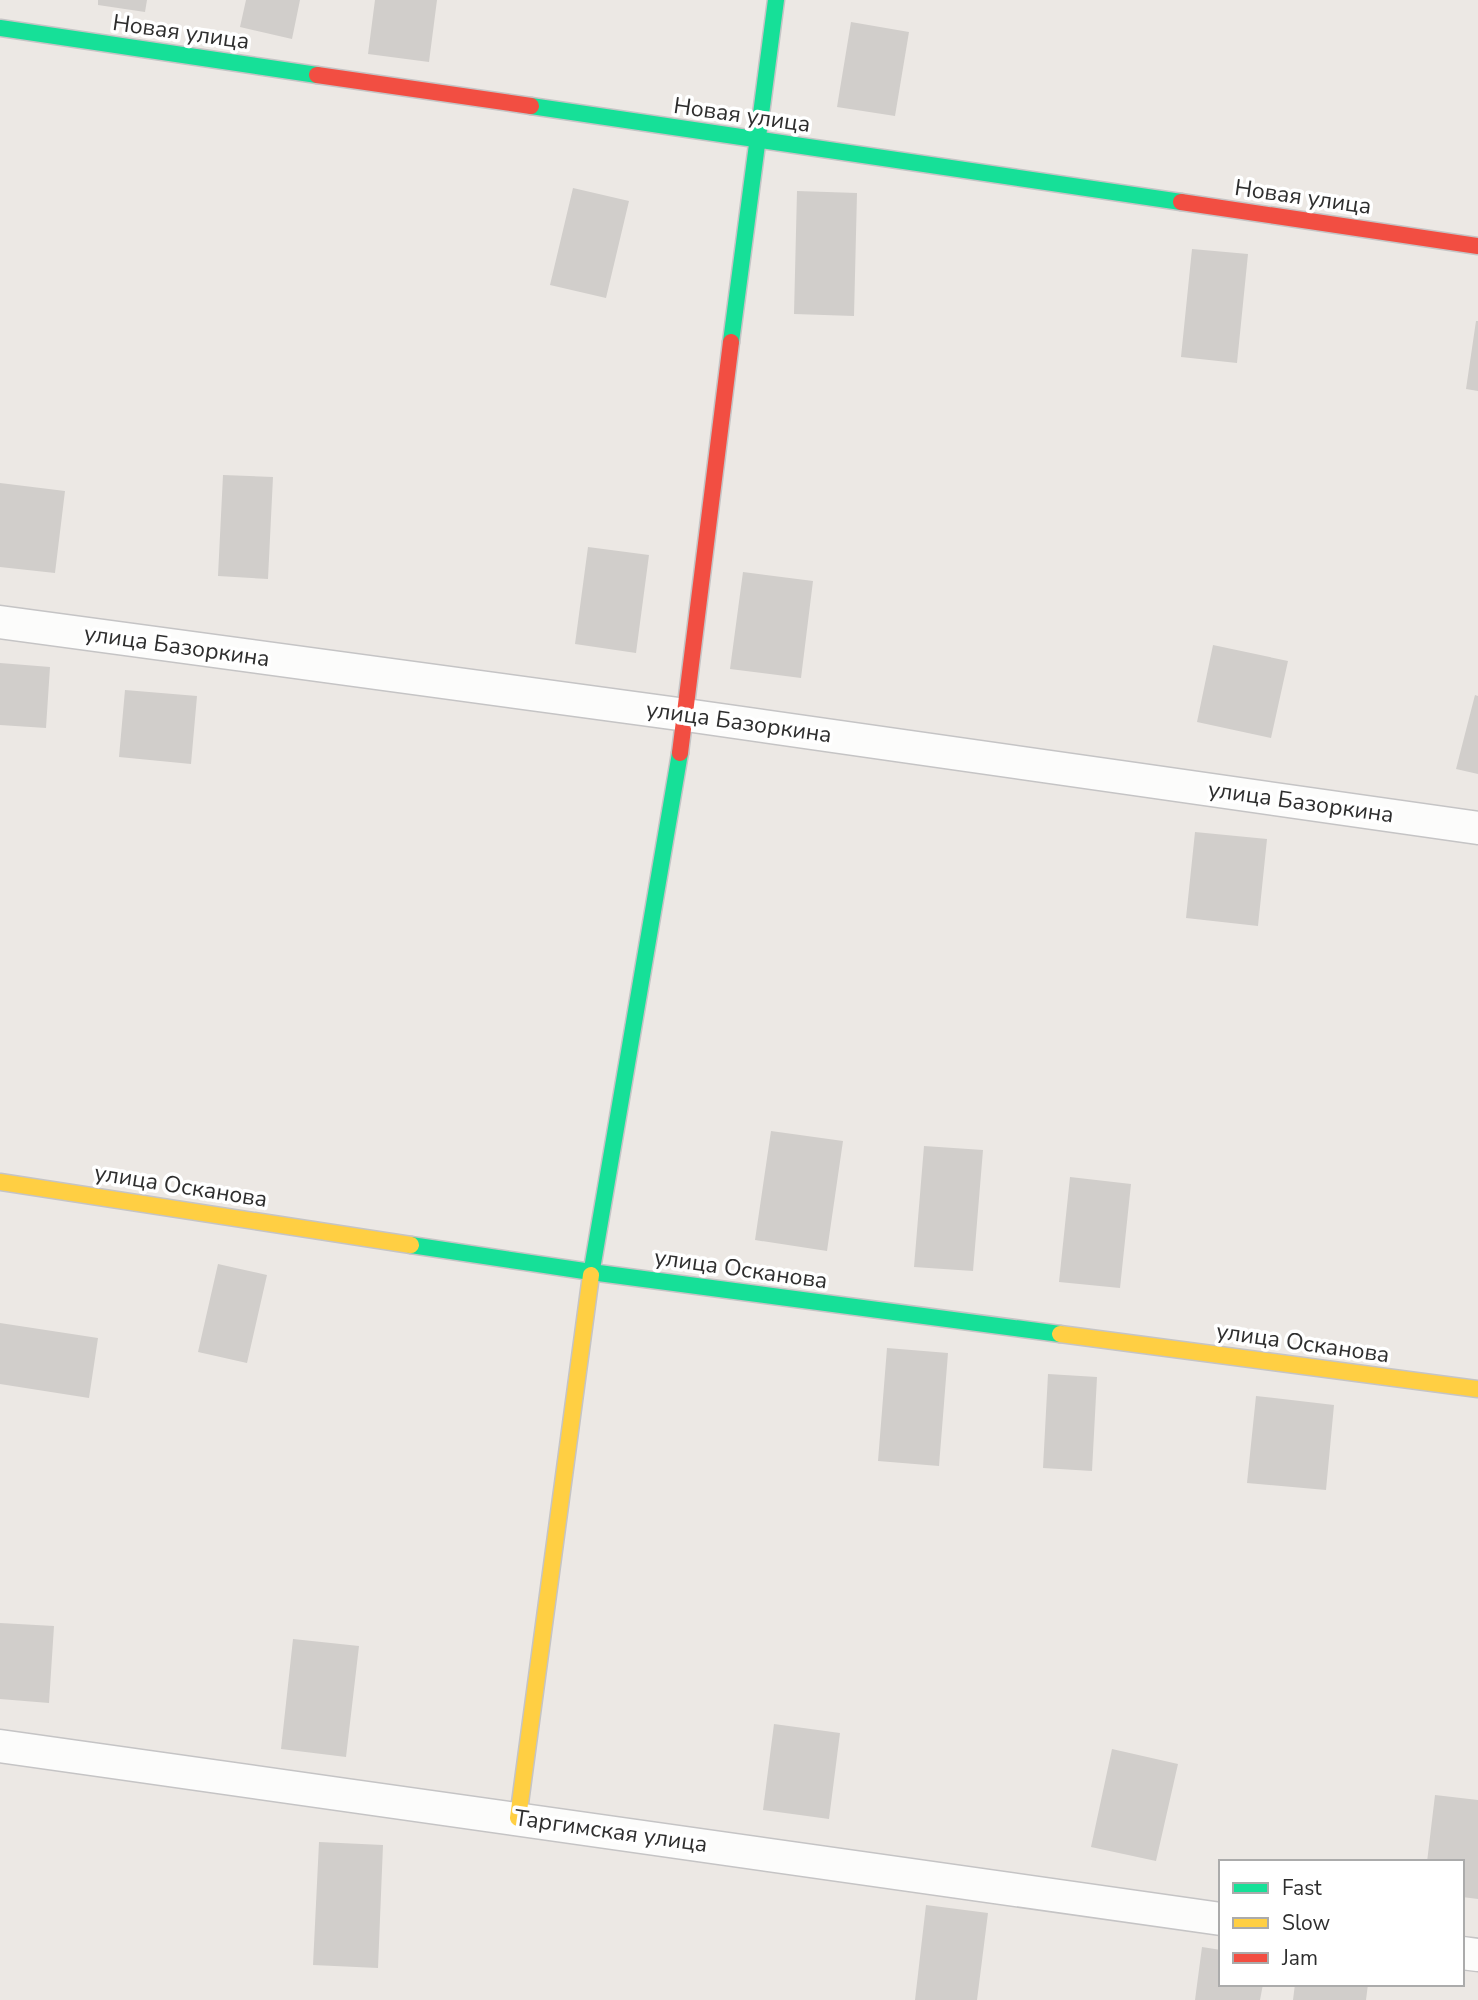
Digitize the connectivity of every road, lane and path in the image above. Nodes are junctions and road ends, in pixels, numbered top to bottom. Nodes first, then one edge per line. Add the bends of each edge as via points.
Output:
1 (776, 0) edge
2 (0, 28) edge
3 (756, 140) junction
4 (1478, 246) edge
5 (0, 622) edge
6 (686, 715) junction
7 (1478, 828) edge
8 (0, 1182) edge
9 (591, 1272) junction
10 (1478, 1389) edge
11 (0, 1746) edge
12 (518, 1818) junction
13 (1219, 1919) edge

1 - 3 street
2 - 3 street, Новая улица
3 - 4 street, Новая улица
3 - 6 street
5 - 6 street, улица Базоркина
6 - 7 street, улица Базоркина
6 - 9 street
8 - 9 street, улица Осканова
9 - 10 street, улица Осканова
9 - 12 street
11 - 12 street, Таргимская улица
12 - 13 street, Таргимская улица

